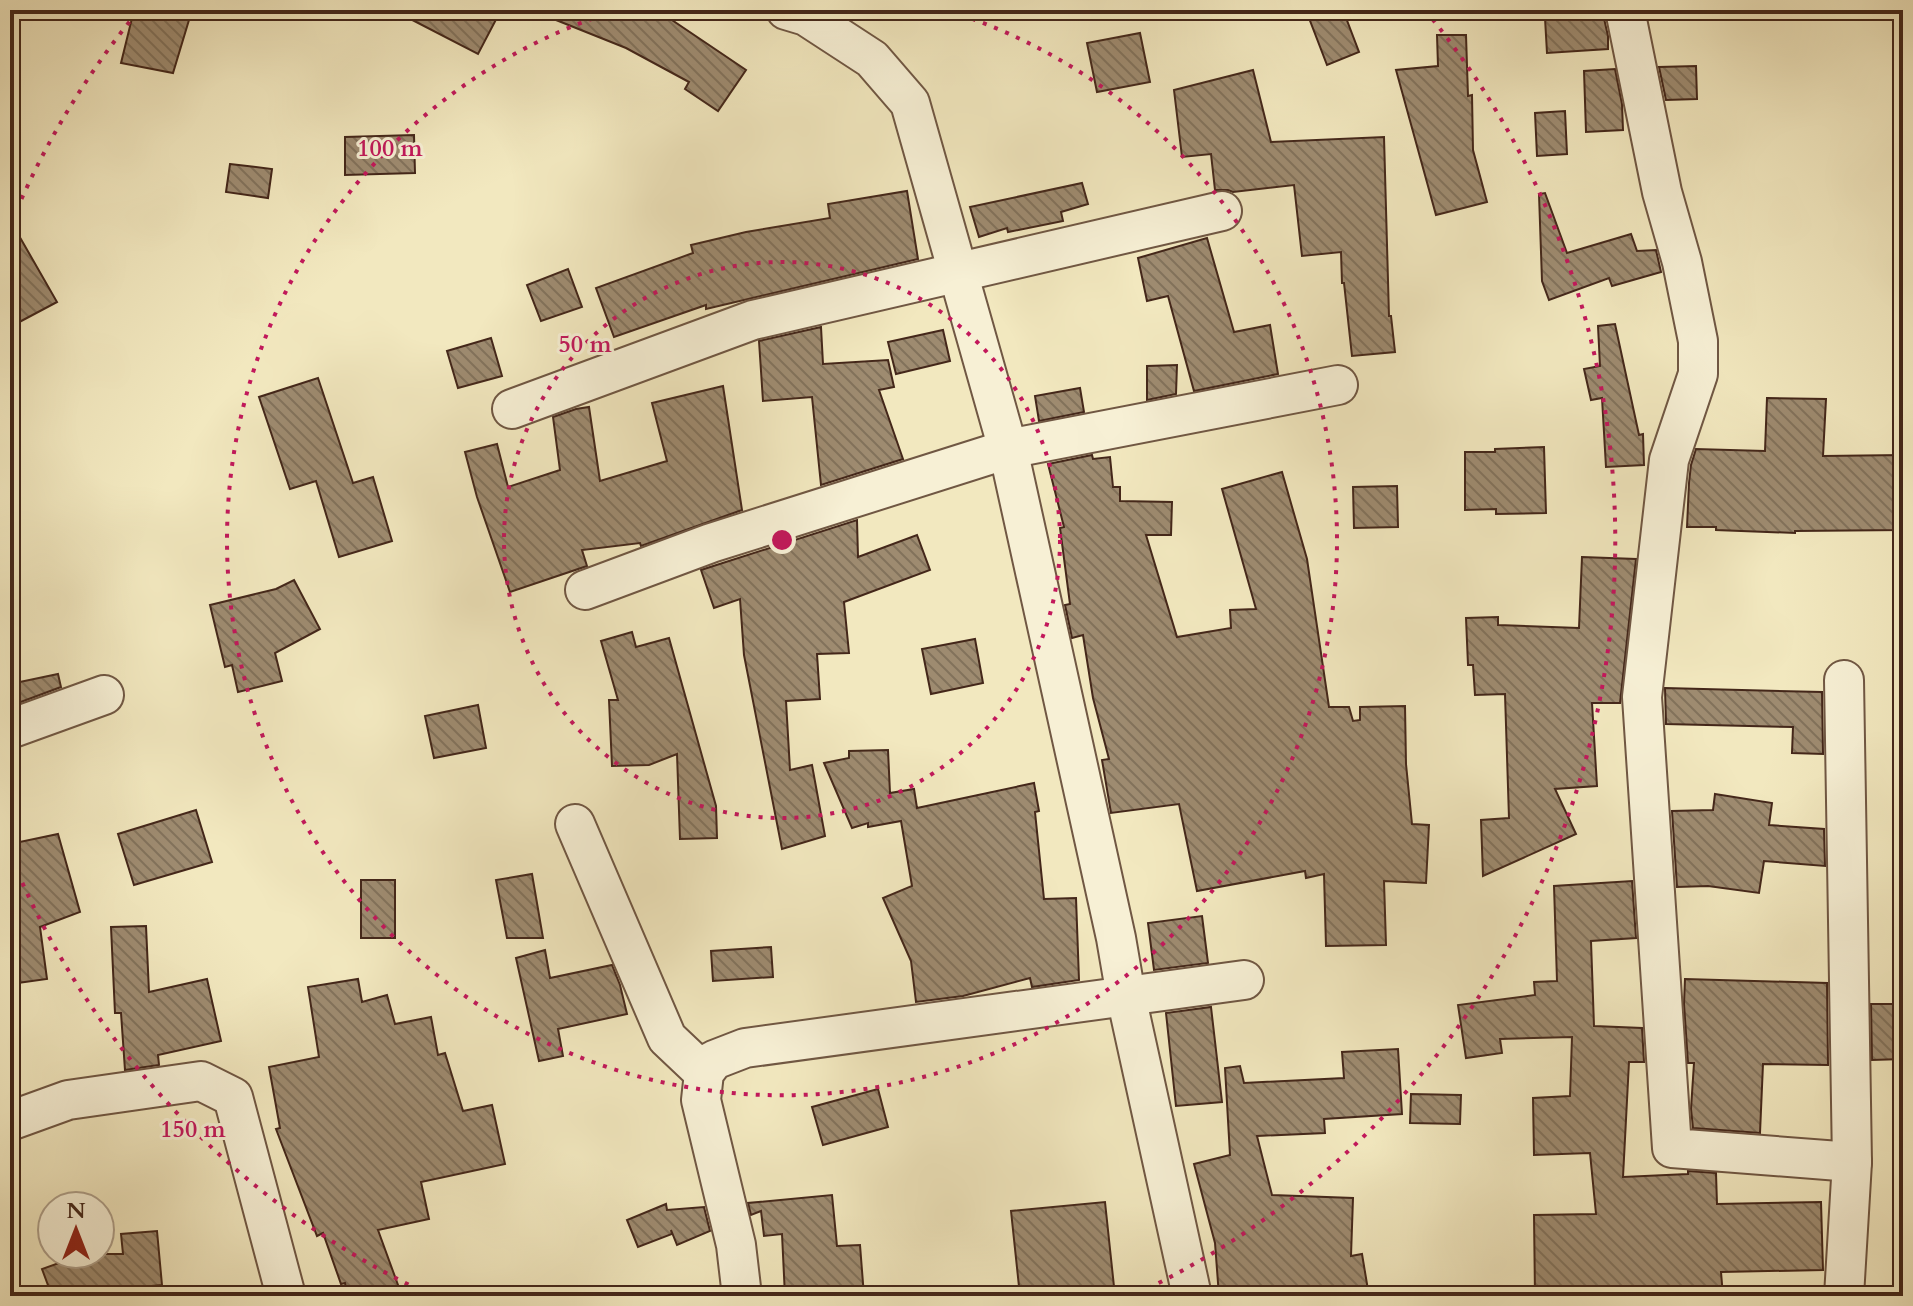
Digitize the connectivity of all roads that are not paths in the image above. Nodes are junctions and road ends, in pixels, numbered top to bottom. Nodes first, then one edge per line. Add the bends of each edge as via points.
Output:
1 (786, 10) edge
2 (1625, 10) edge
3 (1222, 211) dead end
4 (958, 272) junction
5 (1338, 385) dead end
6 (512, 409) dead end
7 (1008, 449) junction
8 (585, 590) dead end
9 (1844, 680) dead end
10 (104, 695) dead end
11 (10, 729) edge
12 (575, 824) dead end
13 (1244, 980) dead end
14 (1126, 996) junction
15 (704, 1073) junction
16 (10, 1121) edge
17 (1852, 1162) junction
18 (286, 1296) edge
19 (742, 1296) edge
20 (1192, 1296) edge
21 (1844, 1296) edge

1 - 4 street via 806,16 872,59 910,103
2 - 17 street via 1698,341 1698,374 1669,460 1642,697 1672,1148
3 - 4 street
4 - 6 street via 753,320
4 - 7 street
5 - 7 street
7 - 8 street via 711,543
7 - 14 street
9 - 17 street
10 - 11 street
12 - 15 street via 667,1038
13 - 14 street
14 - 15 street via 745,1048 714,1060
14 - 20 street
15 - 19 street via 701,1100 736,1245
16 - 18 street via 68,1100 201,1081 233,1097
17 - 21 street

